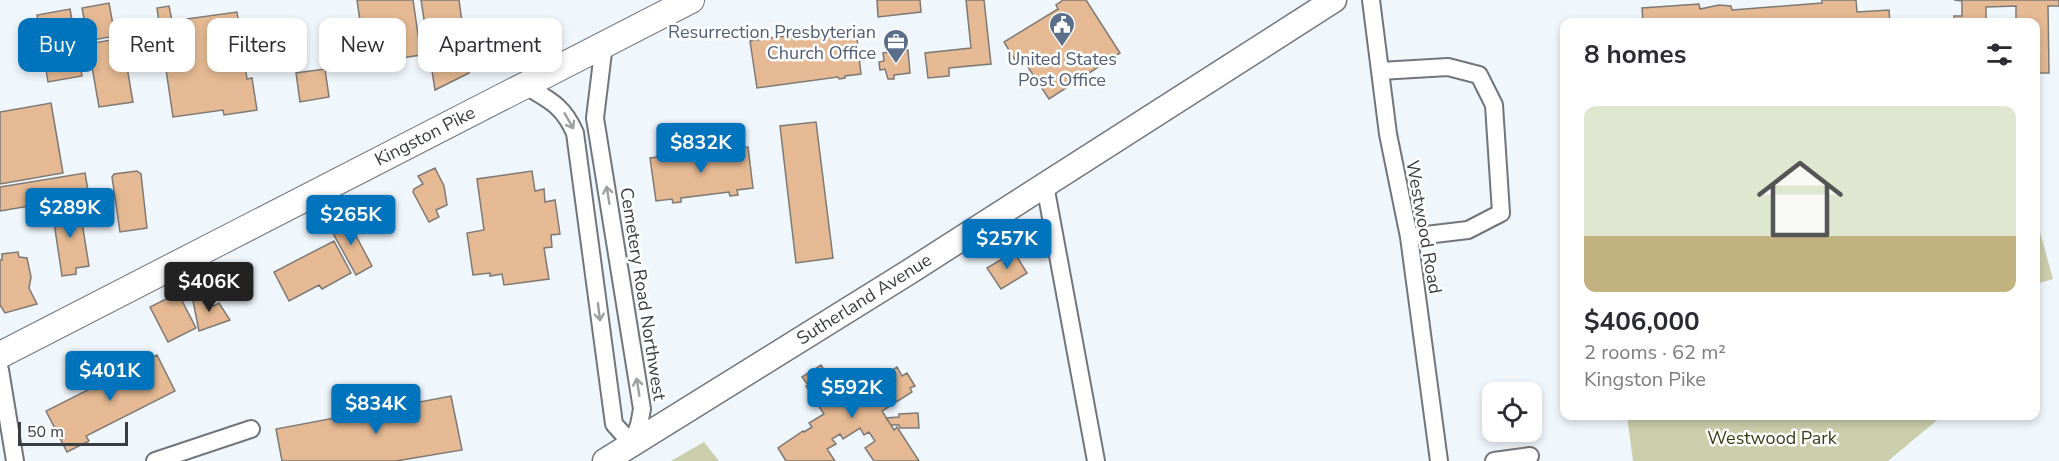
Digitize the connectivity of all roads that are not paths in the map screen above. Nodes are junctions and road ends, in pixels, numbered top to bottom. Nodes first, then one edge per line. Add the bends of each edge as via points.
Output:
1 (691, 0) edge
2 (1334, 0) edge
3 (1371, 0) edge
4 (604, 44) junction
5 (1380, 71) junction
6 (524, 85) junction
7 (1045, 185) junction
8 (1409, 237) junction
9 (0, 355) edge
10 (0, 370) edge
11 (251, 429) dead end
12 (6, 442) edge
13 (632, 444) junction
14 (1530, 456) dead end
15 (174, 458) edge
16 (15, 461) edge
17 (155, 461) edge
18 (604, 461) edge
19 (1096, 461) edge
20 (1439, 461) edge
21 (1494, 461) edge

1 - 4 main road, Kingston Pike
2 - 7 street, Sutherland Avenue
3 - 5 street, Westwood Road
4 - 6 main road, Kingston Pike
13 -> 4 street, Cemetery Road Northwest via 642,409 595,118
5 - 8 street, Westwood Road
5 - 8 street via 1448,67 1479,75 1494,105 1501,213 1468,230
6 - 9 main road, Kingston Pike
6 -> 13 street via 555,103 568,116 575,133 614,424
7 - 13 street, Sutherland Avenue
7 - 19 street
8 - 20 street, Westwood Road
10 - 12 street
11 - 15 street
12 - 16 street
13 - 18 street, Sutherland Avenue
14 - 21 street
15 - 17 street

